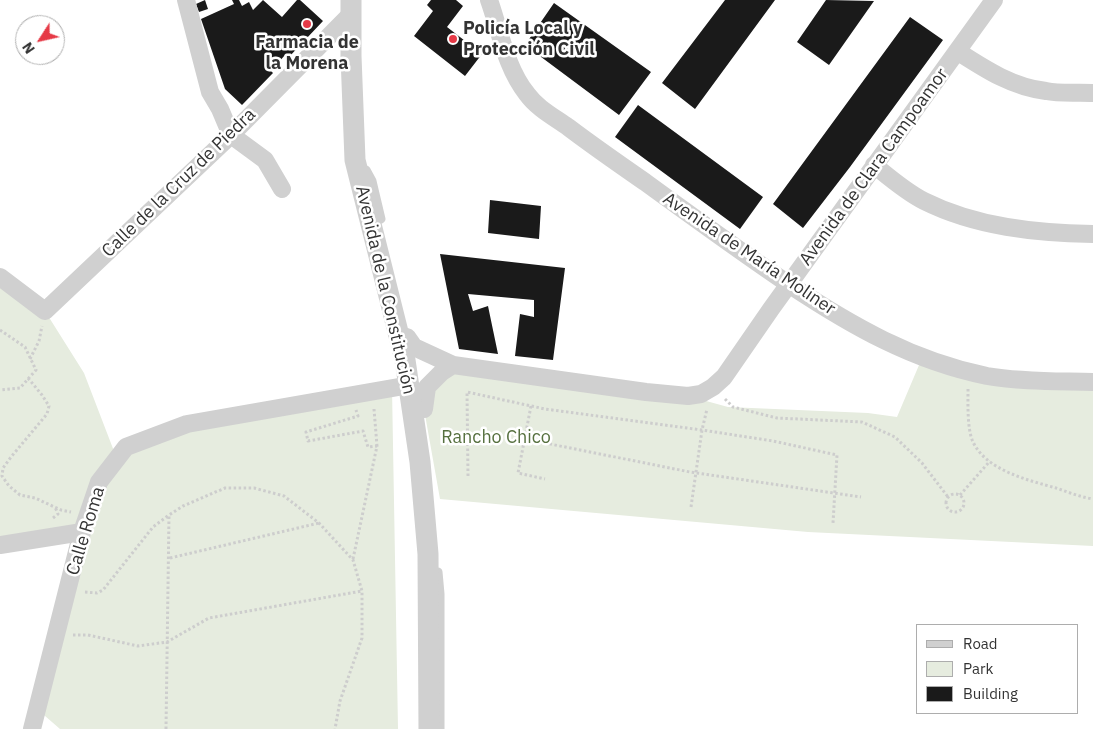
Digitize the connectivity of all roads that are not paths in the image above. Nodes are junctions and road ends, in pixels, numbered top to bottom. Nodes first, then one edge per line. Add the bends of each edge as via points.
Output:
1 (186, 0) edge
2 (489, 0) edge
3 (994, 0) edge
4 (351, 7) edge
5 (957, 51) junction
6 (1093, 92) edge
7 (231, 135) junction
8 (353, 142) junction
9 (874, 165) junction
10 (282, 189) dead end
11 (382, 226) dead end
12 (1093, 234) edge
13 (390, 262) dead end
14 (0, 277) edge
15 (790, 284) junction
16 (407, 337) junction
17 (453, 365) junction
18 (1093, 382) edge
19 (410, 385) junction
20 (424, 414) joint
21 (426, 438) dead end
22 (82, 532) junction
23 (0, 546) edge
24 (32, 729) edge
25 (429, 729) edge
26 (440, 729) edge

1 - 7 street via 210,92
2 - 15 street, Avenida de María Moliner via 514,75 528,96
3 - 5 street, Avenida de Clara Campoamor
4 - 7 street, Calle de la Cruz de Piedra
4 - 8 street, Avenida de la Constitución
5 - 6 street via 1010,83 1046,92
5 - 9 street, Avenida de Clara Campoamor
7 - 10 street via 265,160
7 - 14 street, Calle de la Cruz de Piedra via 45,310
8 - 11 lane via 372,181
8 - 19 street, Avenida de la Constitución
9 - 12 street via 924,201 968,218 1015,229
9 - 15 street, Avenida de Clara Campoamor
13 - 16 lane
15 - 17 street, Avenida de Clara Campoamor via 724,377 701,394 654,393
15 - 18 street, Avenida de María Moliner via 866,332 922,358 1012,379
16 - 17 street, Avenida de Clara Campoamor via 414,347
16 - 20 lane
17 - 20 street via 427,387
19 - 22 street, Calle Roma via 187,424 126,447 100,482
19 - 25 street, Avenida de la Constitución via 428,554
21 - 26 lane via 440,594
22 - 23 street
22 - 24 street, Calle Roma

